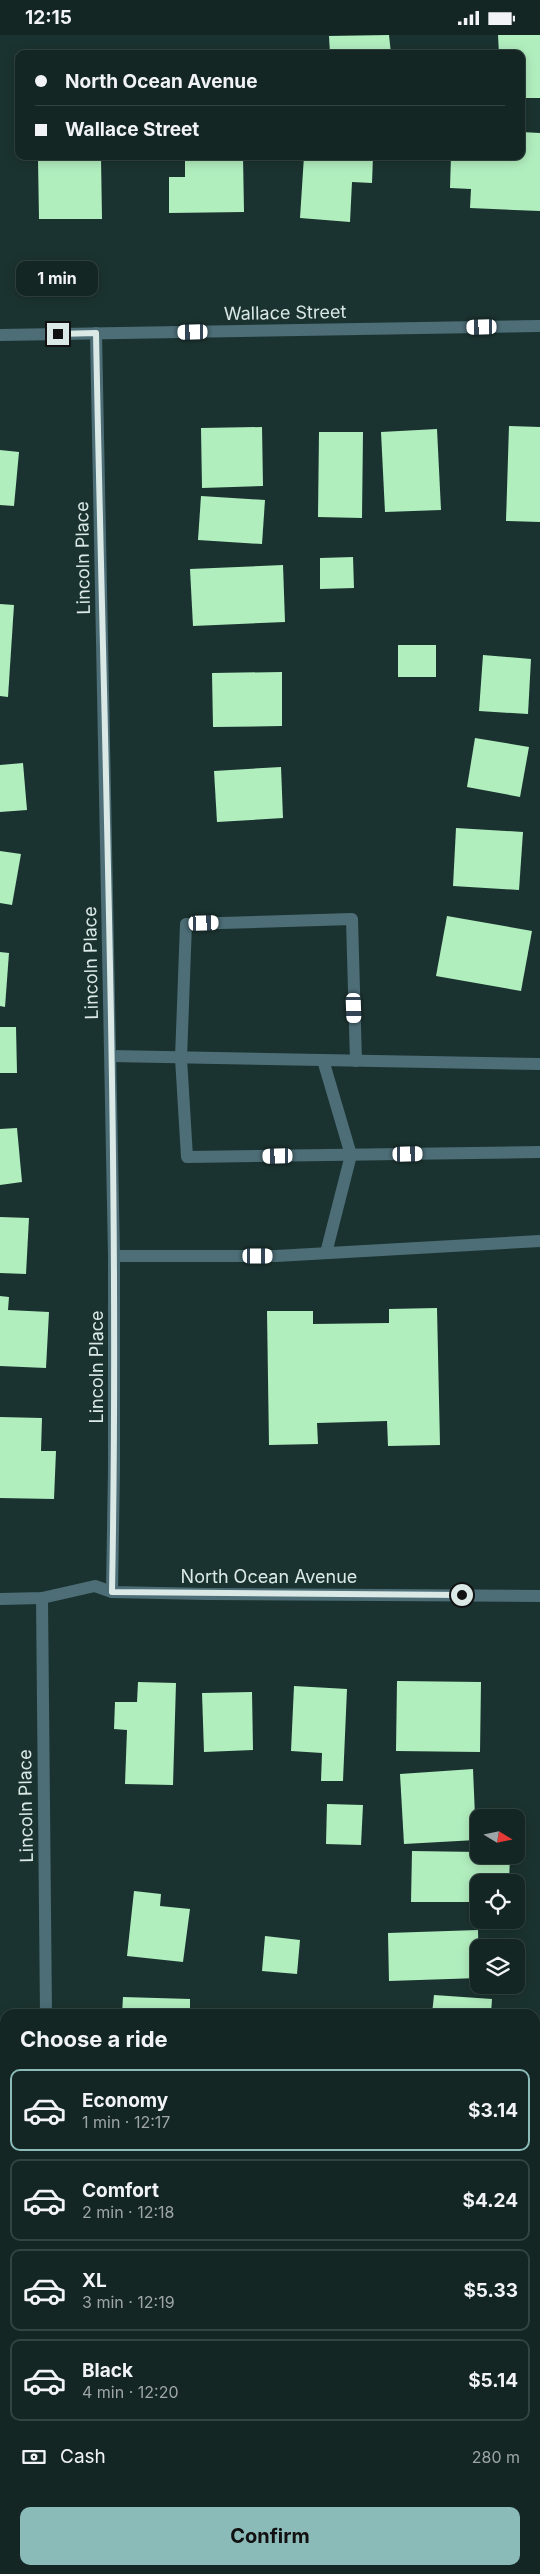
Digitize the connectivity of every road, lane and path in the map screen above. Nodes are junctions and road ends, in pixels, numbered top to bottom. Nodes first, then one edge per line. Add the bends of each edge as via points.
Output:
1 (540, 326) edge
2 (96, 333) junction
3 (0, 335) edge
4 (111, 1056) junction
5 (181, 1057) junction
6 (322, 1060) junction
7 (356, 1061) junction
8 (540, 1064) edge
9 (540, 1152) edge
10 (351, 1155) junction
11 (540, 1241) edge
12 (326, 1253) junction
13 (114, 1256) junction
14 (112, 1592) junction
15 (540, 1596) edge
16 (42, 1598) junction
17 (0, 1599) edge
18 (46, 2009) edge

1 - 2 street, Wallace Street
2 - 3 street, Wallace Street
2 - 4 street, Lincoln Place
4 - 5 street
4 - 13 street, Lincoln Place
5 - 6 street
5 - 7 street via 186,924 352,919
5 - 10 street via 187,1157
6 - 7 street
6 - 10 street
7 - 8 street
9 - 10 street
10 - 12 street
11 - 12 street
12 - 13 street
13 - 14 street, Lincoln Place
14 - 15 street, North Ocean Avenue
14 - 16 street, North Ocean Avenue via 95,1587
16 - 17 street, North Ocean Avenue
16 - 18 street, Lincoln Place

